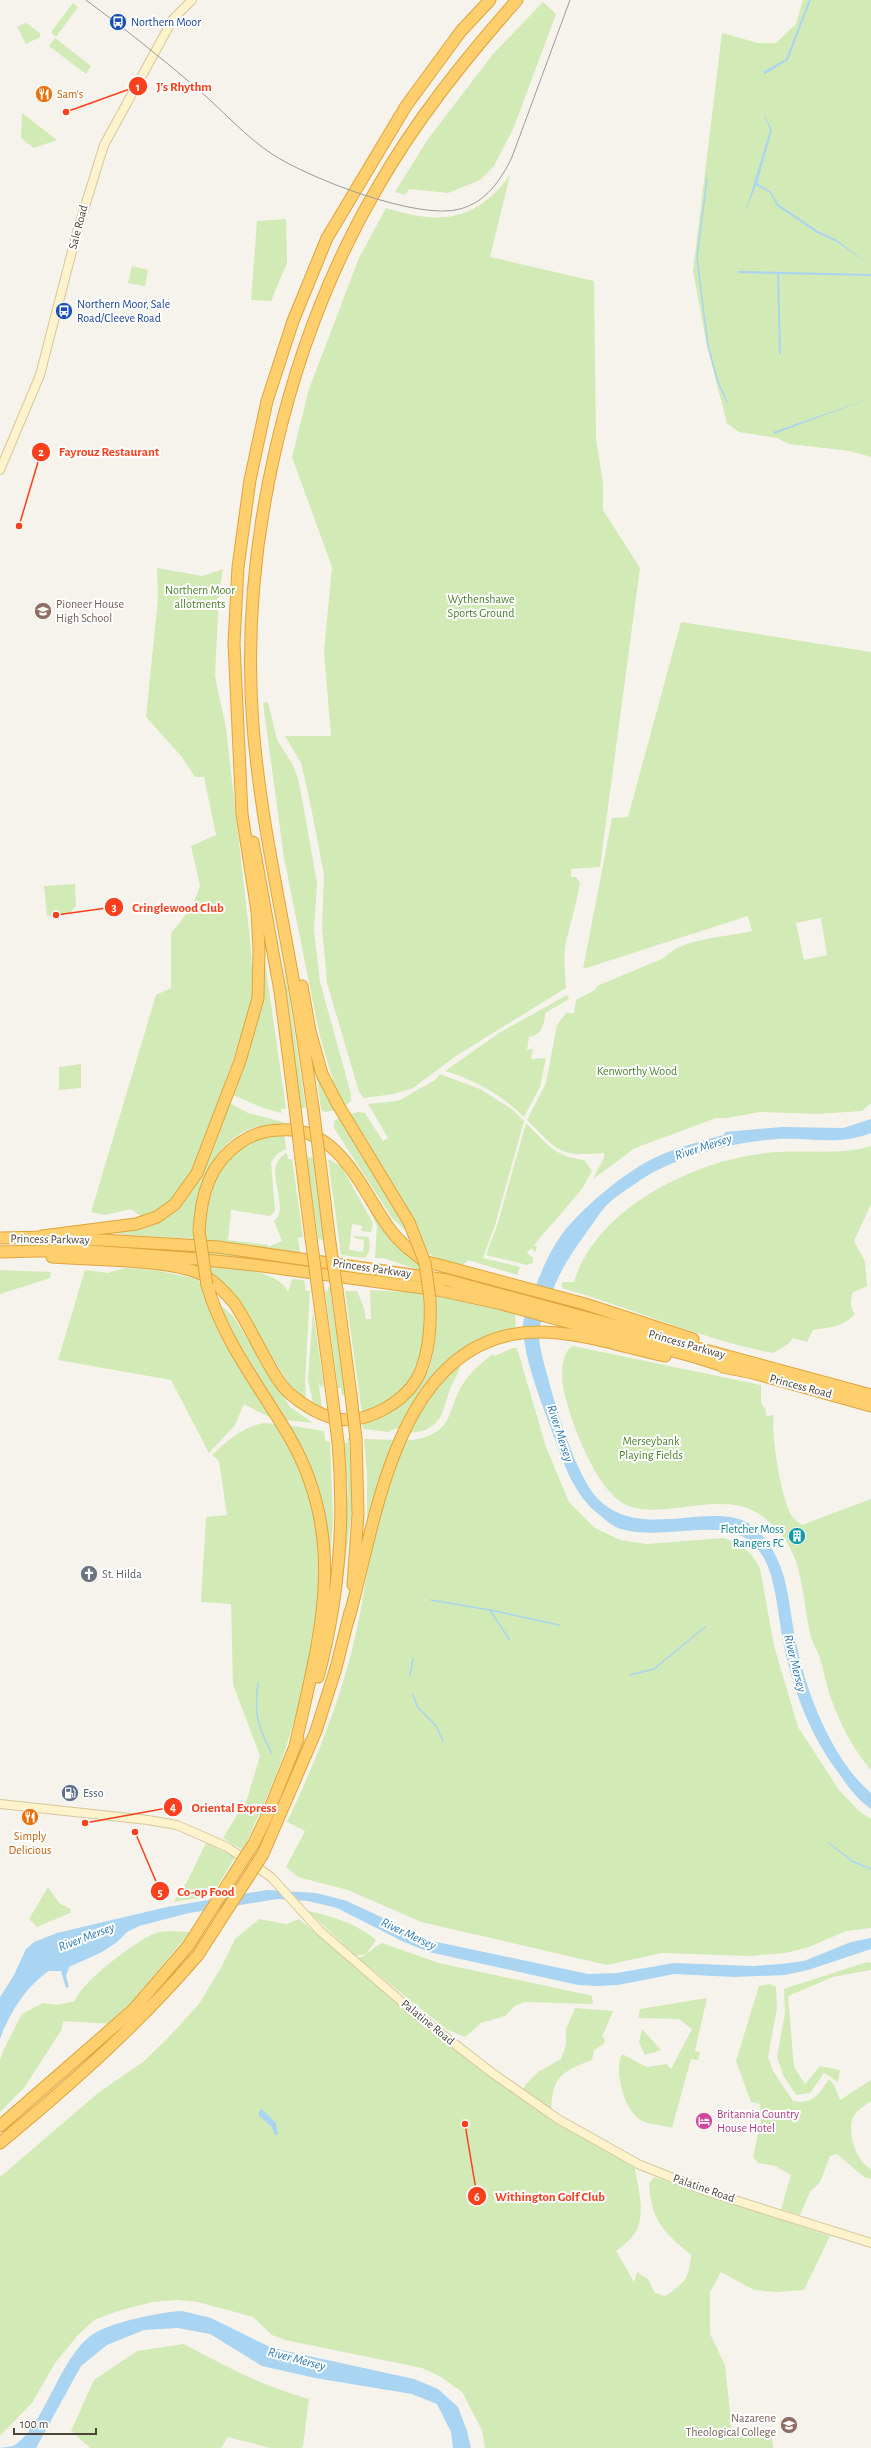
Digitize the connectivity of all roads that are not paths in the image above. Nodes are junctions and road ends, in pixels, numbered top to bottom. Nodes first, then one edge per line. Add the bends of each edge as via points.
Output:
1 (192, 0) edge
2 (490, 0) edge
3 (517, 0) edge
4 (0, 470) edge
5 (238, 742) junction
6 (278, 899) junction
7 (42, 1236) junction
8 (0, 1238) edge
9 (0, 1253) edge
10 (501, 1298) junction
11 (583, 1315) junction
12 (735, 1358) joint
13 (730, 1368) junction
14 (871, 1395) edge
15 (871, 1406) edge
16 (349, 1618) junction
17 (295, 1746) junction
18 (0, 1804) edge
19 (0, 2126) edge
20 (0, 2143) edge
21 (871, 2244) edge

1 - 4 main road, Sale Road via 173,19 104,145 76,232 40,375
2 - 5 highway via 461,30 406,106 327,238 293,321 267,401 250,480 238,567 234,643
3 - 6 highway via 475,48 422,117 376,190 344,250 311,331 285,410 268,484 252,607 250,647 259,791
5 - 7 highway via 242,814 256,911 258,998 254,1018 197,1173 170,1209 143,1223
5 - 17 highway, bridge via 280,991 338,1442 341,1514 335,1590 319,1673
6 - 9 highway, bridge via 302,983 322,1074 409,1222 425,1263 430,1299 430,1328 426,1358 415,1381 392,1404 361,1417 338,1419 310,1408 288,1392 234,1303 204,1275 185,1268 161,1265
6 - 16 highway, bridge via 313,1107 356,1440 358,1514
7 - 8 highway, Princess Parkway
7 - 10 highway, Princess Parkway via 254,1251 447,1280
9 - 10 highway, Princess Parkway via 76,1250 254,1265
10 - 11 highway, Princess Parkway
11 - 12 highway, Princess Parkway via 690,1337 706,1349
11 - 13 highway, Princess Parkway
11 - 17 highway, bridge via 510,1284 424,1261 396,1237 364,1187 340,1156 313,1134 300,1130 262,1132 227,1152 211,1173 203,1195 200,1231 206,1285 226,1332 288,1436 314,1490 321,1516 325,1554 324,1590 319,1634
12 - 14 highway, Princess Road
13 - 15 highway, Princess Road
13 - 16 highway via 553,1333 516,1335 480,1346 445,1371 420,1402 407,1427 376,1507
16 - 20 highway, bridge via 316,1731 263,1854 198,1955 130,2029
17 - 19 highway, bridge via 254,1843 188,1946 133,2010
18 - 21 main road, Palatine Road via 177,1825 227,1847 271,1877 320,1931 416,2014 558,2119 640,2165 709,2192

